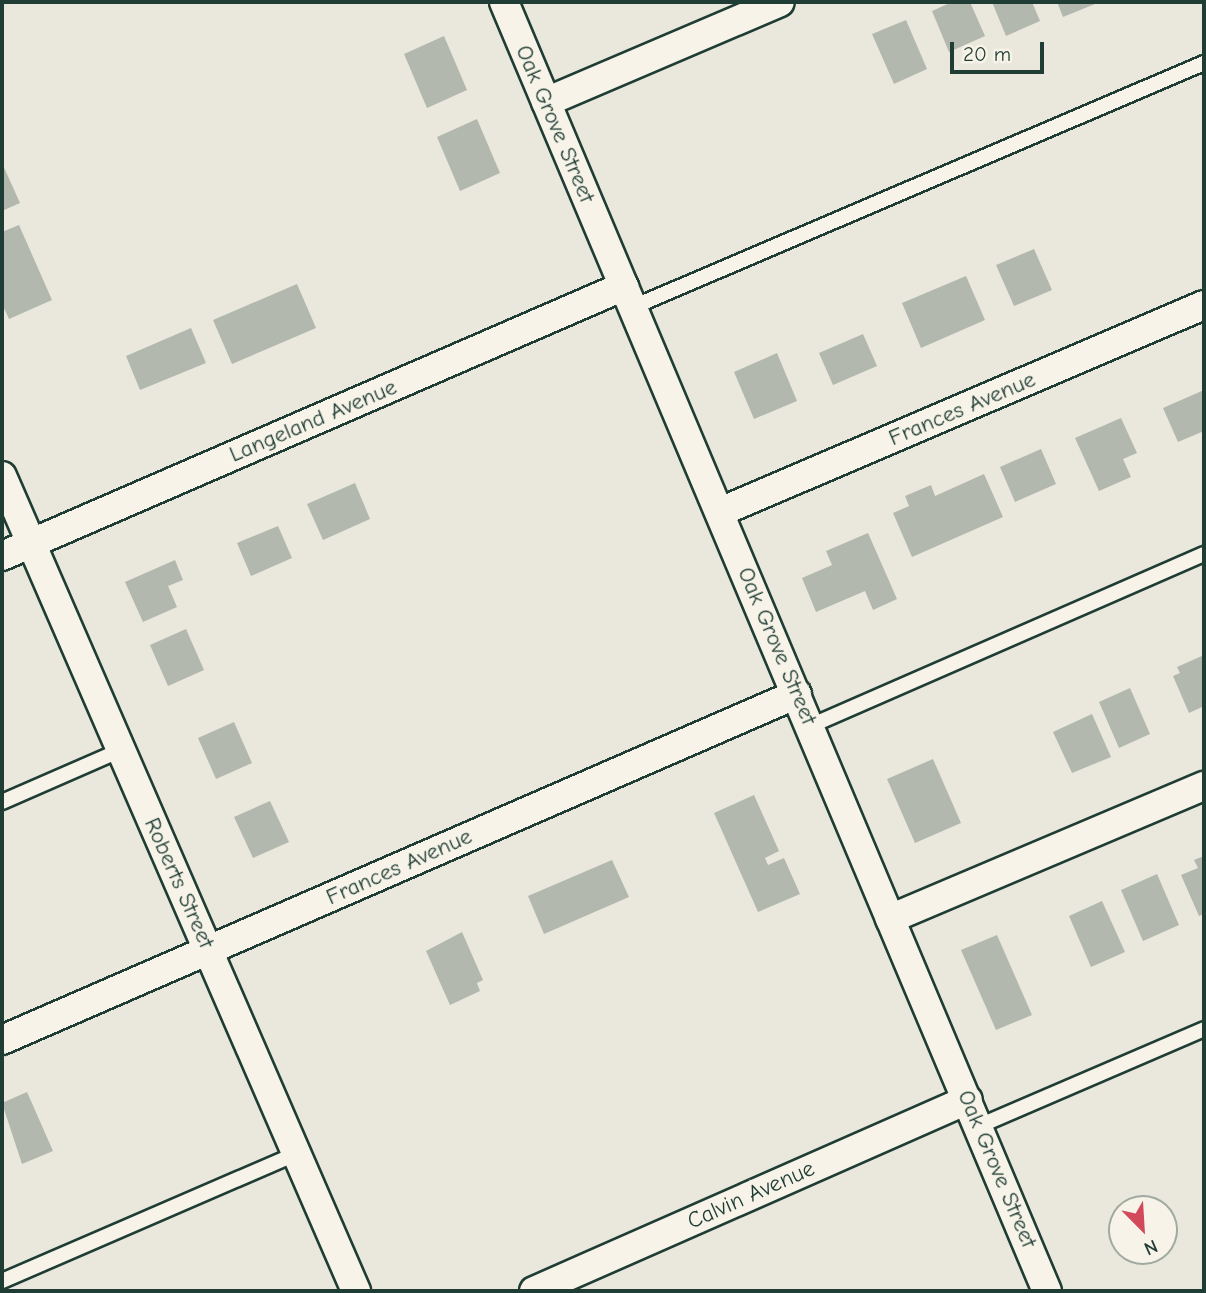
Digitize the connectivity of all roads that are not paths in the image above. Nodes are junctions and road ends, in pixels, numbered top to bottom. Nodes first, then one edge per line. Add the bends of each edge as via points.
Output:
1 (504, 2) edge
2 (780, 2) edge
3 (1204, 63) edge
4 (546, 102) junction
5 (628, 297) junction
6 (1204, 305) edge
7 (2, 476) edge
8 (720, 512) junction
9 (31, 544) junction
10 (1204, 554) edge
11 (2, 556) edge
12 (797, 694) junction
13 (810, 726) junction
14 (121, 750) junction
15 (1204, 786) edge
16 (2, 802) edge
17 (890, 919) junction
18 (208, 950) junction
19 (1204, 1029) edge
20 (2, 1040) edge
21 (968, 1100) junction
22 (979, 1126) junction
23 (295, 1154) junction
24 (2, 1281) edge
25 (356, 1291) edge
26 (534, 1291) edge
27 (1047, 1291) edge

1 - 4 street, Oak Grove Street
2 - 4 street
3 - 5 lane
4 - 5 street, Oak Grove Street
5 - 8 street, Oak Grove Street
5 - 9 street, Langeland Avenue
6 - 8 street, Frances Avenue
7 - 9 street, Roberts Street
8 - 12 street, Oak Grove Street
9 - 11 street, Langeland Avenue
9 - 14 street, Roberts Street
10 - 13 lane
12 - 13 street, Oak Grove Street
12 - 18 street, Frances Avenue
13 - 17 street, Oak Grove Street
14 - 16 lane
14 - 18 street, Roberts Street
15 - 17 street
17 - 21 street, Oak Grove Street
18 - 20 street, Frances Avenue
18 - 23 street, Roberts Street
19 - 22 lane
21 - 22 street, Oak Grove Street
21 - 26 street, Calvin Avenue
22 - 27 street, Oak Grove Street
23 - 24 lane
23 - 25 street, Roberts Street

